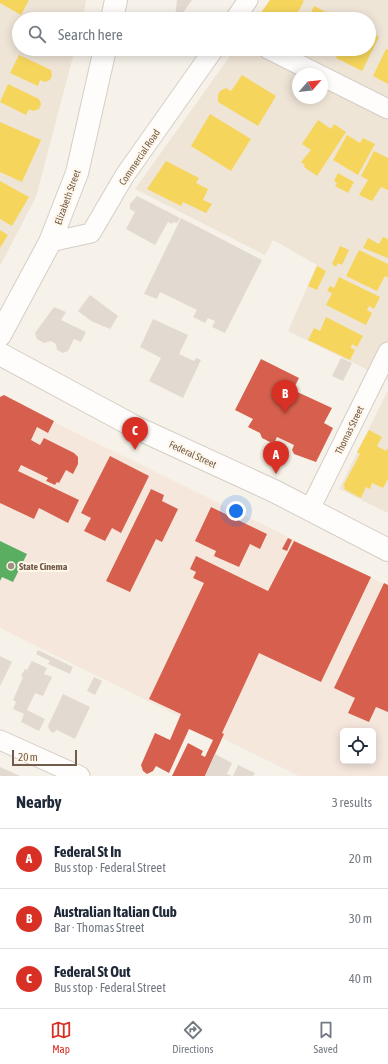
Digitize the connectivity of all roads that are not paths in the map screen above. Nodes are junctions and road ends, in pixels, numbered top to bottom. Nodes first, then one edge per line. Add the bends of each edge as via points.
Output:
1 (116, 0) edge
2 (248, 0) edge
3 (113, 12) edge
4 (240, 12) edge
5 (103, 56) edge
6 (209, 56) edge
7 (282, 56) edge
8 (306, 68) edge
9 (328, 79) edge
10 (388, 109) edge
11 (50, 242) junction
12 (0, 335) edge
13 (388, 352) edge
14 (0, 354) edge
15 (310, 509) junction
16 (388, 550) edge
17 (0, 740) edge
18 (80, 776) edge

1 - 3 street
2 - 4 street
5 - 11 street, Elizabeth Street via 77,173
6 - 11 street, Commercial Road via 125,175 90,233
7 - 8 street
9 - 10 street
11 - 12 street, Elizabeth Street
13 - 15 street, Thomas Street
14 - 15 street, Federal Street via 137,428
15 - 16 street, Federal Street
17 - 18 street

